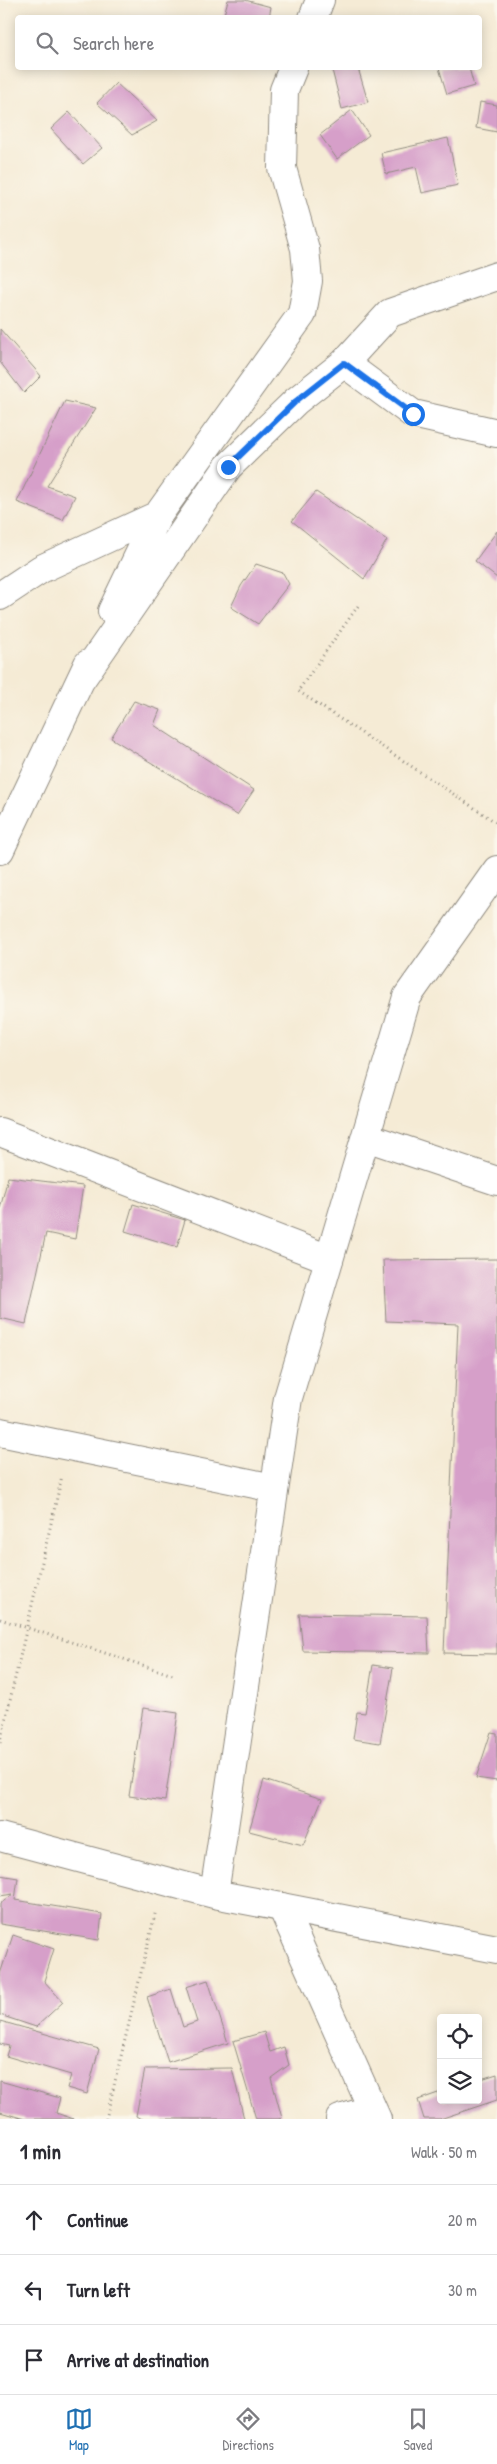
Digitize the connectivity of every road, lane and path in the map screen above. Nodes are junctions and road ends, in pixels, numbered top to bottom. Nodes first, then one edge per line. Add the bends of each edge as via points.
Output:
1 (320, 0) edge
2 (314, 15) edge
3 (292, 70) edge
4 (497, 276) edge
5 (344, 363) junction
6 (497, 434) edge
7 (158, 515) junction
8 (0, 596) edge
9 (358, 606) dead end
10 (80, 681) junction
11 (497, 823) edge
12 (0, 850) edge
13 (497, 870) edge
14 (0, 1132) edge
15 (366, 1137) junction
16 (497, 1182) edge
17 (329, 1259) junction
18 (0, 1432) edge
19 (69, 1446) junction
20 (274, 1488) junction
21 (0, 1619) edge
22 (27, 1628) junction
23 (176, 1676) dead end
24 (0, 1744) edge
25 (0, 1837) edge
26 (163, 1881) junction
27 (214, 1894) junction
28 (282, 1907) junction
29 (497, 1949) edge
30 (374, 2114) edge
31 (106, 2119) edge
32 (340, 2119) edge

1 - 2 street
3 - 7 street via 284,90 282,168 305,249 308,281 302,314
4 - 5 street via 390,314
5 - 6 street via 413,414
5 - 10 street via 296,401 228,467
7 - 8 street via 41,569
7 - 10 street
9 - 11 path via 298,691
10 - 12 street
13 - 15 street via 406,997
14 - 17 street
15 - 16 street
15 - 17 street
17 - 20 street via 288,1398
18 - 19 street
19 - 20 street
19 - 22 path
20 - 27 street
21 - 22 path
22 - 23 path
22 - 24 path
25 - 26 street
26 - 27 street
26 - 31 path
27 - 28 street
28 - 29 street
28 - 30 street
30 - 32 street

